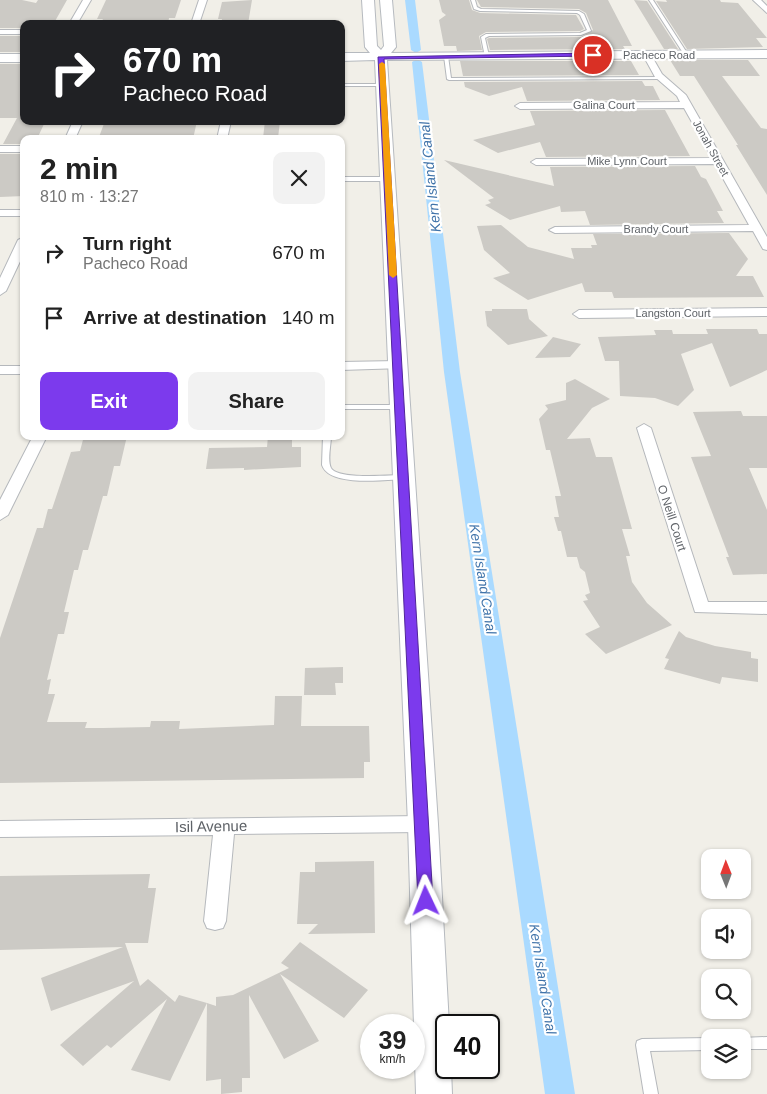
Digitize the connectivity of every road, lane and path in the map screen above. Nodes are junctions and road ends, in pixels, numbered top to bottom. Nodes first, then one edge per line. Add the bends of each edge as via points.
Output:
1 (87, 0) edge
2 (203, 0) edge
3 (368, 0) edge
4 (380, 0) edge
5 (386, 0) edge
6 (473, 0) edge
7 (651, 0) edge
8 (757, 0) edge
9 (767, 11) edge
10 (387, 15) junction
11 (75, 20) edge
12 (197, 20) edge
13 (0, 32) edge
14 (20, 32) edge
15 (767, 54) edge
16 (647, 55) junction
17 (687, 55) junction
18 (446, 56) junction
19 (487, 56) junction
20 (345, 57) edge
21 (381, 57) junction
22 (0, 58) edge
23 (20, 58) edge
24 (661, 78) junction
25 (345, 85) edge
26 (383, 85) junction
27 (687, 105) junction
28 (520, 106) dead end
29 (0, 149) edge
30 (20, 149) edge
31 (718, 161) junction
32 (536, 162) dead end
33 (345, 179) edge
34 (388, 179) junction
35 (0, 213) edge
36 (20, 213) edge
37 (756, 228) junction
38 (555, 230) dead end
39 (767, 247) edge
40 (20, 248) edge
41 (0, 291) edge
42 (767, 312) edge
43 (579, 314) dead end
44 (398, 365) junction
45 (345, 366) edge
46 (0, 370) edge
47 (20, 370) edge
48 (345, 407) edge
49 (400, 407) junction
50 (644, 428) dead end
51 (38, 440) edge
52 (327, 440) edge
53 (404, 477) junction
54 (0, 515) edge
55 (767, 608) edge
56 (423, 824) junction
57 (224, 826) junction
58 (0, 829) edge
59 (215, 920) dead end
60 (751, 1043) edge
61 (767, 1043) edge
62 (701, 1044) edge
63 (434, 1094) edge
64 (651, 1094) edge

1 - 11 street
2 - 12 street
3 - 21 street via 371,47
4 - 10 street
5 - 10 street
6 - 19 lane via 475,8 488,11 578,12 590,31 581,34 488,35 482,37
7 - 17 lane
8 - 9 street
10 - 21 street via 390,47
13 - 14 street
15 - 17 street, Pacheco Road
16 - 17 street, Pacheco Road
16 - 19 street, Pacheco Road
16 - 24 street, Jonah Street
18 - 19 street, Pacheco Road
18 - 21 street, Pacheco Road
18 - 24 lane via 449,79
20 - 21 street, Pacheco Road
21 - 26 street
22 - 23 street
24 - 27 street, Jonah Street
25 - 26 lane
26 - 34 street
27 - 28 street, Galina Court
27 - 31 street, Jonah Street
29 - 30 street
31 - 32 street, Mike Lynn Court
31 - 37 street, Jonah Street
33 - 34 lane
34 - 44 street
35 - 36 street
37 - 38 street, Brandy Court
37 - 39 street, Jonah Street
40 - 41 street
42 - 43 street, Langston Court
44 - 45 street
44 - 49 street
46 - 47 street
48 - 49 lane
49 - 53 street
50 - 55 street, O Neill Court via 701,608
51 - 54 street
52 - 53 lane via 326,465 334,475 350,478
53 - 56 street
56 - 57 street, Isil Avenue
56 - 63 street
57 - 58 street, Isil Avenue
57 - 59 street
60 - 61 lane
62 - 64 lane via 642,1045

